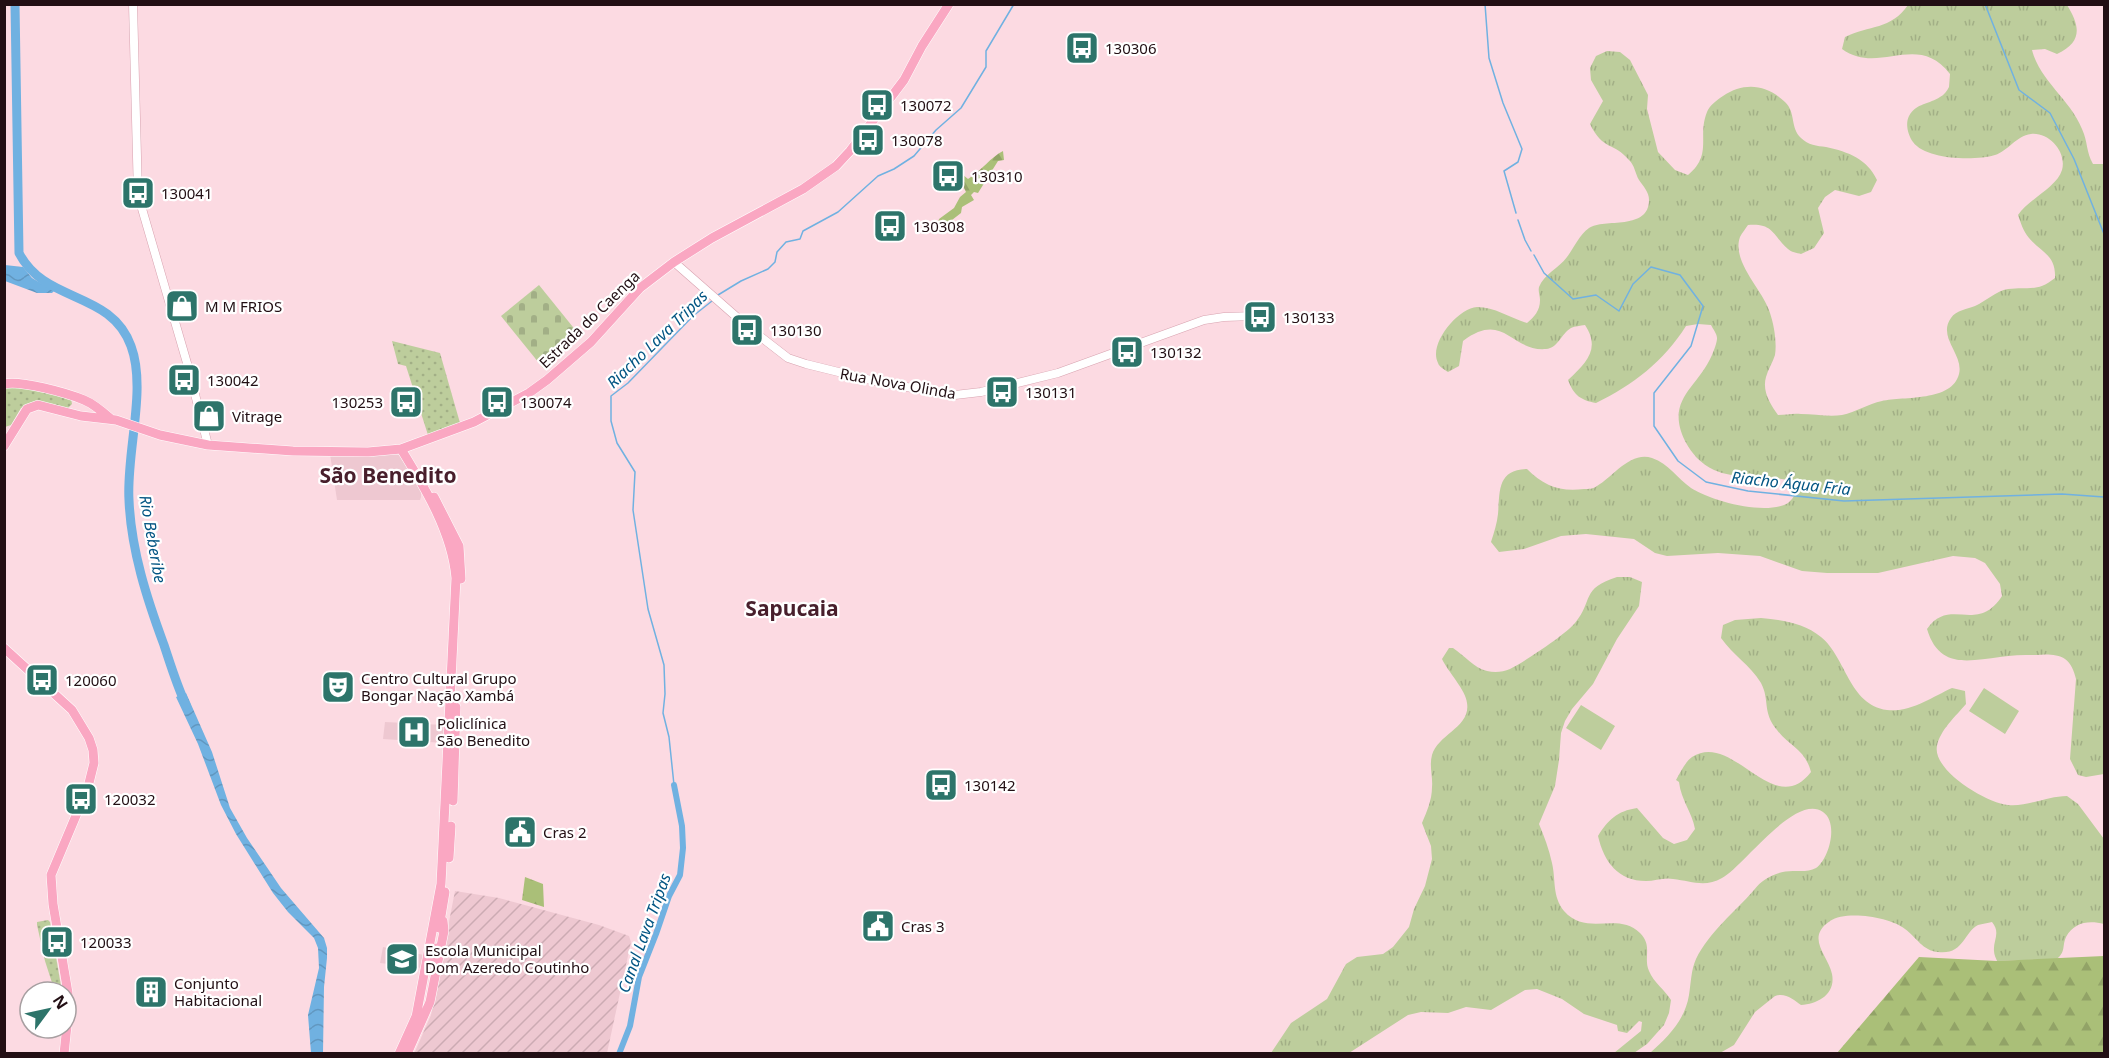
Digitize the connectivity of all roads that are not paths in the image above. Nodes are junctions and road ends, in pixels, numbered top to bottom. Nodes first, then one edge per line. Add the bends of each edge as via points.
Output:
1 (133, 4) edge
2 (949, 4) edge
3 (674, 261) junction
4 (1256, 316) dead end
5 (4, 384) edge
6 (86, 401) junction
7 (81, 416) junction
8 (111, 420) junction
9 (8, 436) edge
10 (208, 445) junction
11 (4, 446) edge
12 (404, 448) junction
13 (4, 648) edge
14 (64, 1053) edge
15 (399, 1053) edge
16 (407, 1053) edge

1 - 10 street via 138,195
2 - 3 main road, Estrada do Caenga via 904,80 843,160 803,189
3 - 4 street, Rua Nova Olinda via 781,354 875,381 955,395 986,392 1058,373 1204,320
3 - 12 main road, Estrada do Caenga via 626,301 583,349 529,393 474,423
5 - 6 main road via 59,392
6 - 7 main road via 88,412
6 - 8 main road
7 - 8 main road
7 - 9 main road via 38,405 27,409
8 - 10 main road, Estrada do Caenga
9 - 11 main road
10 - 12 main road, Estrada do Caenga via 352,452
12 - 15 main road via 449,540 456,578 442,864 416,1017
12 - 16 main road via 450,525 460,554 453,791 444,930 430,1002
13 - 14 main road via 72,710 93,750 88,787 51,875 68,993

